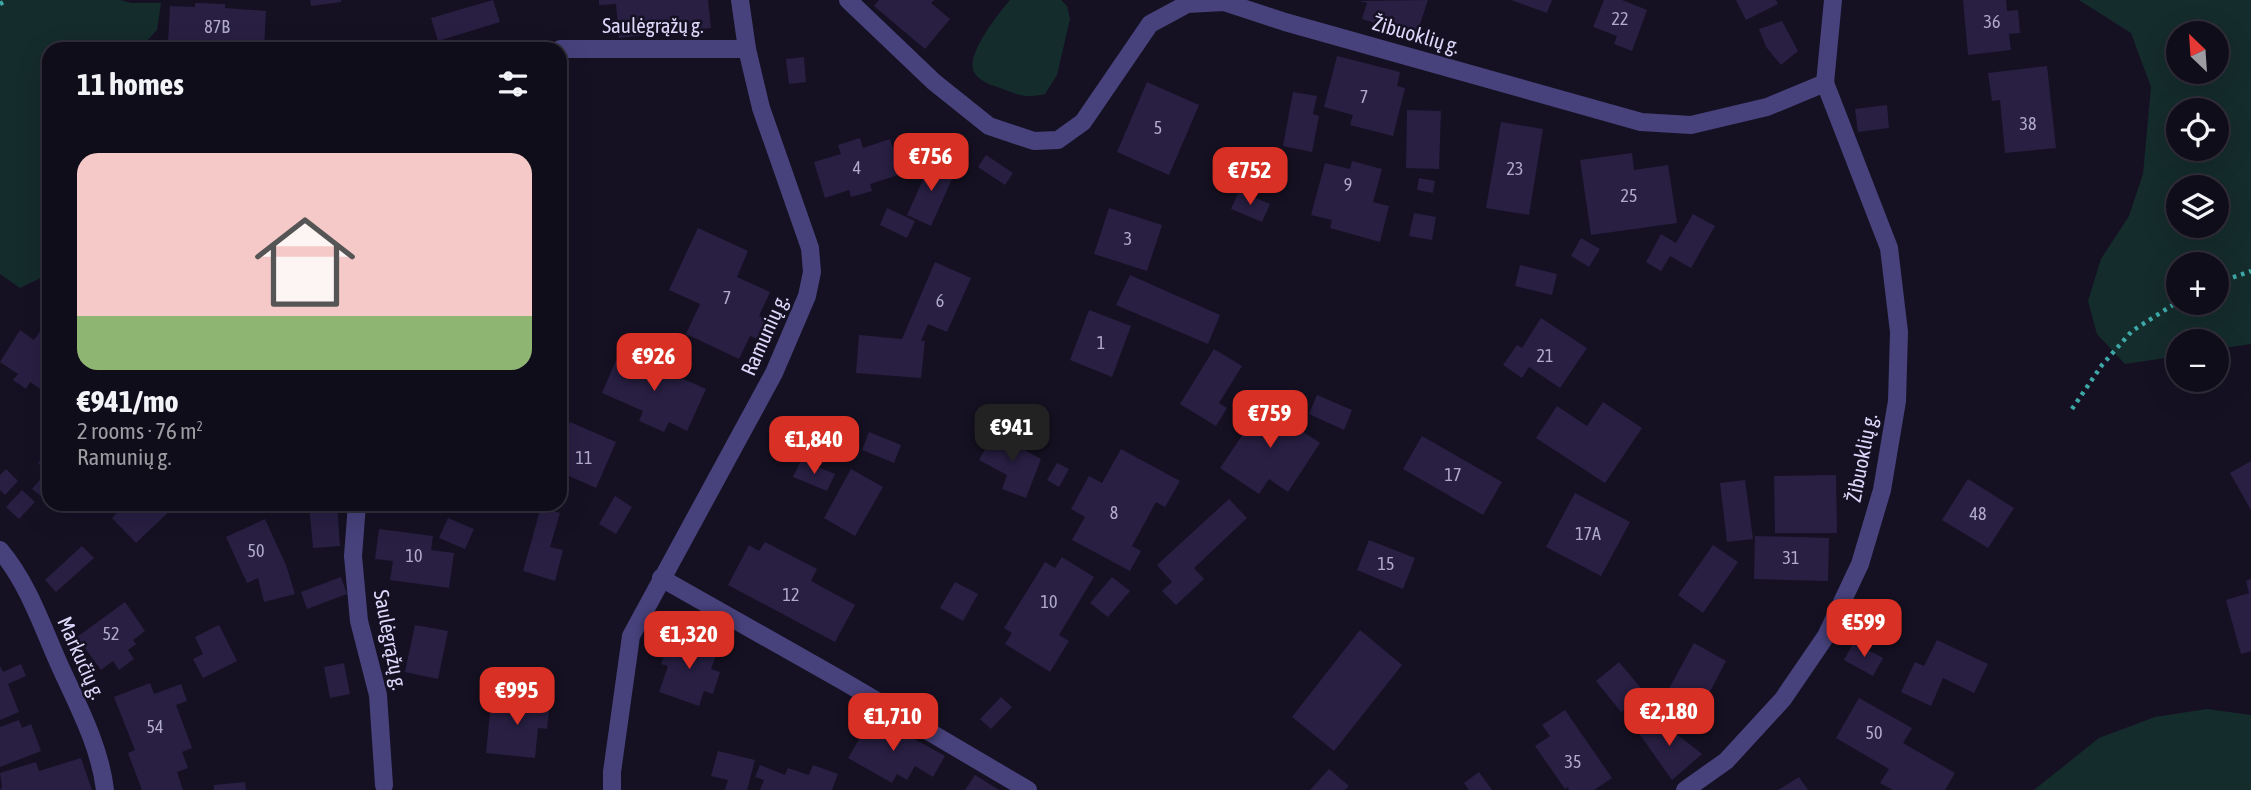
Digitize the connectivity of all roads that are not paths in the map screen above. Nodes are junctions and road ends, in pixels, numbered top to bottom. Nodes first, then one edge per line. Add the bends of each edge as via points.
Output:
1 (740, 0) edge
2 (848, 0) edge
3 (1833, 0) edge
4 (567, 49) edge
5 (747, 49) junction
6 (1825, 83) junction
7 (357, 511) edge
8 (0, 550) edge
9 (661, 578) junction
10 (384, 785) dead end
11 (105, 790) edge
12 (612, 790) edge
13 (1028, 790) edge
14 (1685, 790) edge

1 - 5 street, Ramunių g.
2 - 6 street, Žibuoklių g. via 934,82 989,126 1034,141 1058,140 1083,122 1150,24 1187,4 1224,2 1641,122 1691,125 1767,107
3 - 6 street, Žibuoklių g.
4 - 5 street, Saulėgrąžų g.
5 - 9 street, Ramunių g. via 761,108 810,248 811,272 807,296 774,373
6 - 14 street, Žibuoklių g. via 1889,248 1899,332 1897,401 1882,490 1860,564 1826,636 1783,699 1726,761
7 - 10 street, Saulėgrąžų g. via 353,556 359,621 378,695
8 - 11 street, Markučių g. via 25,589 92,739
9 - 12 street, Ramunių g. via 631,636
9 - 13 street

